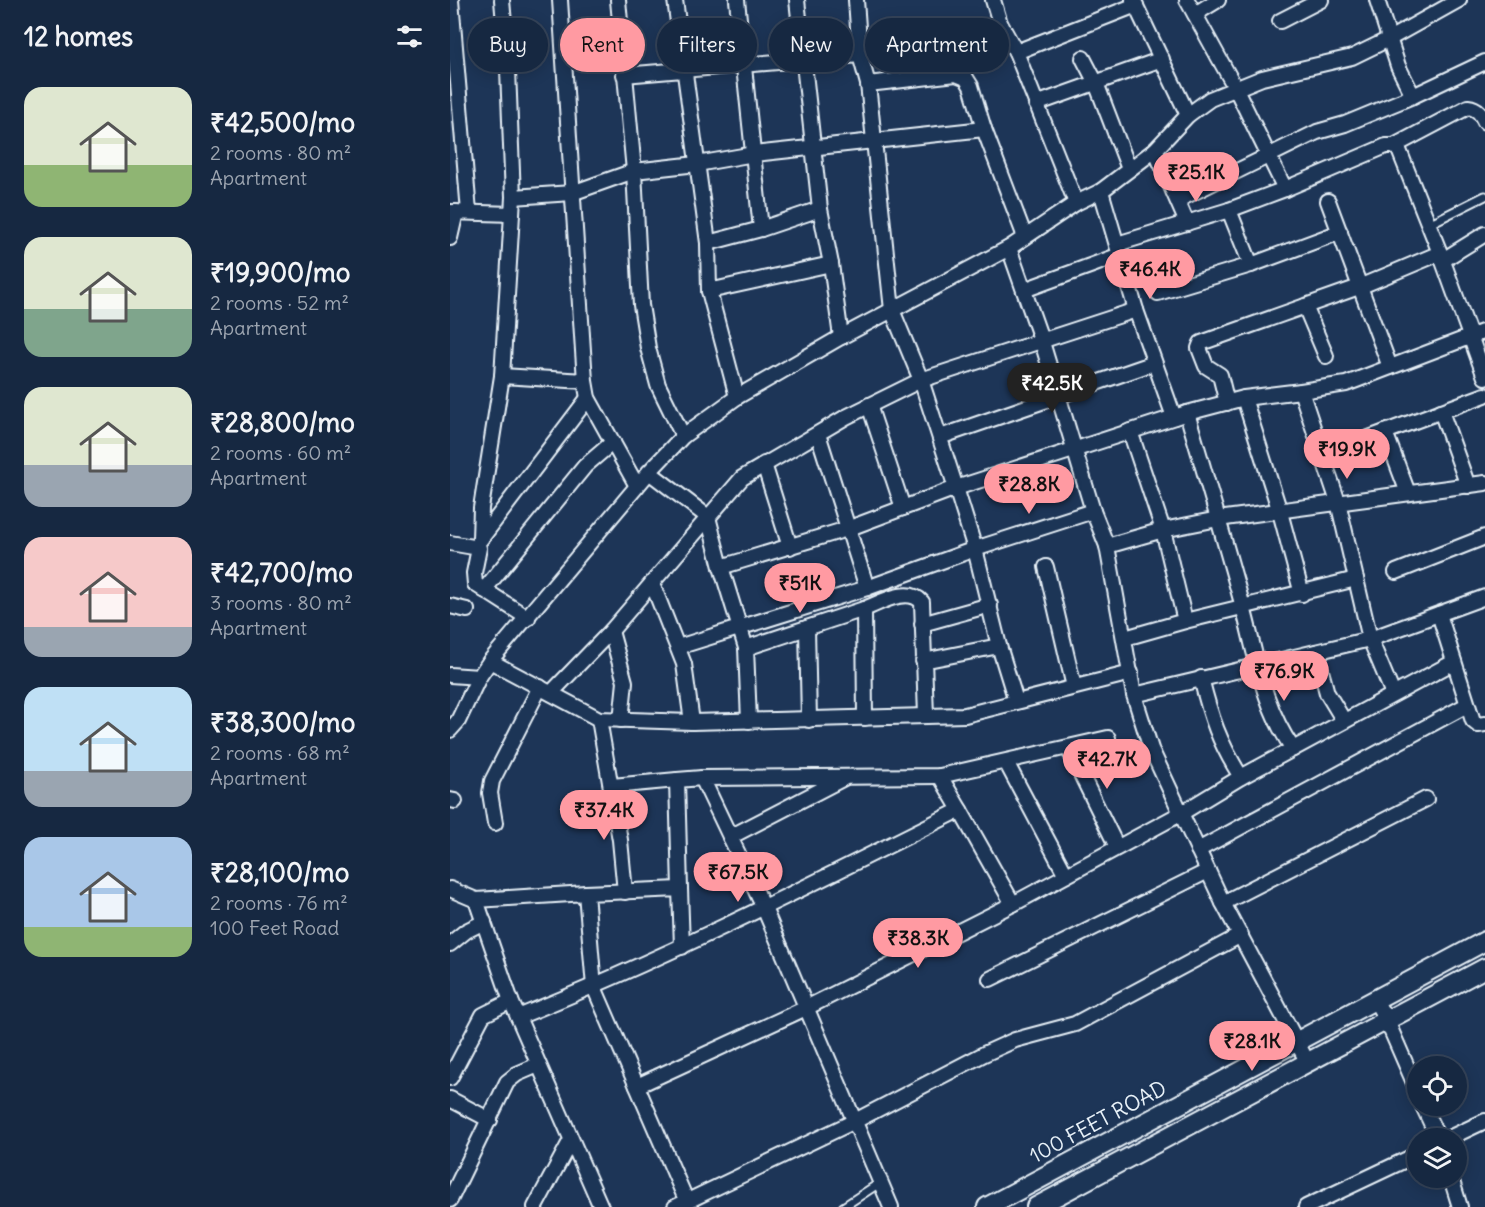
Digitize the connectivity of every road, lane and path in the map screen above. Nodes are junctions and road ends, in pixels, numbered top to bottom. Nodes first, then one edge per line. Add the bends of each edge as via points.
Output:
1 (451, 0) edge
2 (502, 0) edge
3 (560, 0) edge
4 (618, 0) edge
5 (675, 0) edge
6 (737, 0) edge
7 (797, 0) edge
8 (856, 0) edge
9 (993, 0) edge
10 (1187, 0) edge
11 (1218, 0) edge
12 (1320, 0) edge
13 (1377, 0) edge
14 (1459, 0) edge
15 (1134, 3) edge
16 (1195, 14) junction
17 (677, 18) edge
18 (739, 18) edge
19 (799, 18) edge
20 (999, 18) edge
21 (1280, 21) dead end
22 (1009, 39) edge
23 (1389, 39) junction
24 (1016, 52) junction
25 (865, 54) edge
26 (861, 55) junction
27 (853, 56) edge
28 (1083, 58) dead end
29 (1162, 59) junction
30 (1485, 62) edge
31 (657, 72) edge
32 (684, 72) edge
33 (746, 72) edge
34 (804, 72) edge
35 (942, 72) edge
36 (624, 75) junction
37 (942, 75) junction
38 (1096, 83) junction
39 (868, 84) junction
40 (1236, 88) junction
41 (1413, 96) junction
42 (1036, 104) junction
43 (1188, 115) junction
44 (1485, 122) edge
45 (984, 129) junction
46 (874, 142) junction
47 (1394, 146) junction
48 (813, 148) junction
49 (1155, 150) junction
50 (754, 154) junction
51 (1269, 156) junction
52 (697, 164) junction
53 (1129, 169) junction
54 (634, 171) junction
55 (1285, 189) junction
56 (1101, 191) junction
57 (572, 192) junction
58 (1485, 196) edge
59 (513, 197) junction
60 (1178, 200) junction
61 (1328, 201) dead end
62 (1076, 203) junction
63 (820, 209) junction
64 (1230, 210) junction
65 (458, 212) edge
66 (512, 214) junction
67 (1187, 222) junction
68 (1429, 224) junction
69 (761, 229) junction
70 (1340, 232) junction
71 (1485, 234) edge
72 (1025, 237) junction
73 (450, 238) edge
74 (708, 243) junction
75 (1009, 248) junction
76 (1118, 250) junction
77 (1442, 257) junction
78 (831, 264) junction
79 (1251, 266) junction
80 (1359, 287) junction
81 (1024, 290) junction
82 (709, 291) junction
83 (1158, 293) dead end
84 (1305, 306) junction
85 (892, 310) junction
86 (1136, 310) junction
87 (1485, 331) edge
88 (841, 337) junction
89 (1470, 337) junction
90 (1042, 342) junction
91 (1326, 356) dead end
92 (1154, 363) junction
93 (1390, 367) junction
94 (502, 376) junction
95 (1485, 377) edge
96 (921, 380) junction
97 (585, 381) junction
98 (1301, 391) junction
99 (1058, 395) junction
100 (1485, 395) edge
101 (737, 397) junction
102 (588, 398) junction
103 (1244, 398) junction
104 (1227, 403) junction
105 (869, 405) junction
106 (1441, 411) junction
107 (1181, 415) junction
108 (1130, 431) junction
109 (1386, 432) junction
110 (818, 434) junction
111 (683, 436) junction
112 (940, 437) junction
113 (613, 442) junction
114 (1350, 445) dead end
115 (1075, 450) junction
116 (764, 464) junction
117 (649, 472) junction
118 (1485, 483) edge
119 (637, 486) junction
120 (1468, 486) junction
121 (956, 488) junction
122 (1408, 493) junction
123 (1338, 502) junction
124 (903, 508) junction
125 (1093, 511) junction
126 (1280, 512) junction
127 (708, 517) junction
128 (1218, 519) junction
129 (847, 529) junction
130 (1163, 530) junction
131 (1485, 537) edge
132 (450, 543) edge
133 (479, 544) junction
134 (1107, 546) junction
135 (790, 547) junction
136 (975, 549) junction
137 (721, 567) junction
138 (1046, 567) dead end
139 (1396, 572) dead end
140 (1356, 579) junction
141 (652, 583) junction
142 (867, 588) junction
143 (484, 590) junction
144 (1302, 594) junction
145 (1485, 597) edge
146 (990, 605) junction
147 (450, 606) edge
148 (1244, 608) junction
149 (864, 609) junction
150 (467, 610) dead end
151 (1439, 614) junction
152 (528, 618) junction
153 (1185, 621) junction
154 (922, 624) junction
155 (739, 628) junction
156 (807, 628) junction
157 (611, 631) junction
158 (1125, 638) junction
159 (1370, 639) junction
160 (999, 646) junction
161 (678, 647) junction
162 (746, 648) junction
163 (1316, 652) junction
164 (490, 661) junction
165 (923, 661) junction
166 (1454, 663) junction
167 (1258, 664) junction
168 (1131, 673) junction
169 (450, 675) edge
170 (479, 677) junction
171 (1201, 678) junction
172 (1074, 687) junction
173 (545, 690) junction
174 (1393, 694) junction
175 (1134, 695) junction
176 (1016, 701) junction
177 (1467, 705) junction
178 (926, 716) junction
179 (865, 718) junction
180 (600, 719) junction
181 (621, 720) junction
182 (809, 720) junction
183 (749, 721) junction
184 (1344, 721) junction
185 (692, 722) junction
186 (1485, 724) edge
187 (450, 730) edge
188 (1108, 738) dead end
189 (1068, 748) junction
190 (1293, 749) junction
191 (1006, 762) junction
192 (940, 776) junction
193 (846, 777) junction
194 (1241, 777) junction
195 (702, 778) junction
196 (677, 780) junction
197 (612, 786) junction
198 (1426, 799) dead end
199 (960, 810) junction
200 (1180, 814) junction
201 (495, 823) dead end
202 (730, 837) junction
203 (1117, 847) junction
204 (1198, 850) junction
205 (1208, 871) junction
206 (1066, 875) junction
207 (450, 889) edge
208 (680, 889) junction
209 (625, 892) junction
210 (586, 894) junction
211 (476, 900) junction
212 (1223, 903) junction
213 (1013, 904) junction
214 (764, 908) junction
215 (484, 922) junction
216 (1240, 935) junction
217 (1485, 941) edge
218 (450, 944) edge
219 (682, 947) junction
220 (1485, 968) edge
221 (990, 979) dead end
222 (594, 987) junction
223 (1375, 1000) junction
224 (511, 1001) junction
225 (806, 1008) junction
226 (518, 1017) junction
227 (1387, 1022) junction
228 (1297, 1041) junction
229 (1308, 1063) junction
230 (538, 1065) junction
231 (1407, 1067) edge
232 (450, 1078) edge
233 (638, 1086) junction
234 (450, 1099) edge
235 (490, 1120) junction
236 (855, 1121) junction
237 (1485, 1121) edge
238 (1467, 1130) edge
239 (571, 1140) junction
240 (1407, 1160) edge
241 (1044, 1176) junction
242 (881, 1182) junction
243 (1453, 1188) edge
244 (450, 1200) edge
245 (1055, 1203) edge
246 (1323, 1203) edge
247 (681, 1204) edge
248 (535, 1207) edge
249 (601, 1207) edge
250 (843, 1207) edge
251 (891, 1207) edge
252 (987, 1207) edge
253 (1036, 1207) edge
254 (1306, 1207) edge
255 (1460, 1207) edge

1 - 65 street
2 - 59 street
3 - 57 street
4 - 36 street
5 - 17 street
6 - 18 street
7 - 19 street
8 - 26 street
9 - 20 street
10 - 16 street
11 - 16 street
12 - 21 street
13 - 23 street
14 - 23 street
15 - 24 street
15 - 29 street
16 - 40 street
22 - 24 street
23 - 40 street via 1352,57
23 - 41 street
24 - 42 street
25 - 26 street
26 - 27 street
26 - 39 street
28 - 38 street
29 - 38 street
29 - 43 street
30 - 41 street
31 - 36 street
32 - 52 street
33 - 50 street
34 - 48 street
35 - 37 street
36 - 54 street
37 - 39 street
37 - 45 street via 966,78
38 - 42 street
38 - 53 street
39 - 46 street
40 - 43 street via 1210,99
40 - 51 street
41 - 51 street via 1317,132
42 - 62 street
43 - 49 street
44 - 47 street via 1479,111 1468,107
45 - 46 street
45 - 72 street
46 - 48 street
46 - 85 street
47 - 55 street
47 - 68 street
48 - 50 street
48 - 63 street
49 - 53 street
49 - 60 street
50 - 52 street
50 - 69 street
51 - 55 street
51 - 60 street
52 - 54 street
52 - 74 street
53 - 56 street
54 - 57 street
54 - 111 street via 641,305 648,348 658,385
55 - 64 street
56 - 62 street
56 - 76 street
57 - 59 street
57 - 97 street
58 - 68 lane
59 - 66 street
60 - 67 street
61 - 70 street
62 - 72 street
63 - 69 street
63 - 78 street
64 - 67 street
64 - 79 street
65 - 66 street
65 - 73 street
66 - 94 street
67 - 76 street
68 - 77 street
69 - 74 street
70 - 79 street
70 - 80 street
71 - 77 street
72 - 75 street
74 - 82 street
75 - 81 street
75 - 85 street
76 - 81 street
76 - 86 street
77 - 80 street
77 - 89 street
78 - 82 street
78 - 88 street
79 - 83 street
80 - 84 street
80 - 93 street
81 - 90 street
82 - 101 street
84 - 91 street
84 - 104 street via 1201,343 1199,348 1208,370 1220,375
85 - 88 street
85 - 96 street
86 - 90 street
86 - 92 street
87 - 89 street
88 - 101 street
89 - 93 street
89 - 95 street
90 - 96 street
90 - 99 street
92 - 99 street
92 - 107 street
93 - 98 street via 1346,384
94 - 97 street
94 - 133 street
96 - 105 street
96 - 112 street
97 - 102 street
98 - 103 street
98 - 123 street
99 - 112 street
99 - 115 street
100 - 106 street
101 - 111 street
102 - 113 street
102 - 133 street
103 - 104 street
103 - 126 street
104 - 107 street
105 - 110 street
105 - 124 street
106 - 109 street
106 - 120 street
107 - 108 street
107 - 128 street
108 - 115 street
108 - 130 street
109 - 114 street
109 - 122 street
110 - 116 street
110 - 129 street
111 - 117 street
112 - 121 street
113 - 119 street
113 - 143 street via 585,466
115 - 121 street
115 - 125 street
116 - 127 street via 742,478
116 - 135 street
117 - 119 street
117 - 127 street
118 - 120 street
119 - 152 street
120 - 122 street
121 - 124 street
121 - 136 street
122 - 123 street
123 - 126 street
123 - 140 street
124 - 129 street
125 - 134 street
125 - 136 street
126 - 128 street
126 - 144 street
127 - 137 street
127 - 141 street
128 - 130 street
128 - 148 street
129 - 135 street
129 - 142 street
130 - 134 street
130 - 153 street
131 - 139 street
132 - 133 street
133 - 143 street via 474,580
134 - 158 street
135 - 137 street
136 - 142 street
136 - 146 street
137 - 155 street
138 - 172 street
140 - 144 street
140 - 159 street
141 - 157 street
141 - 161 street
142 - 155 street
143 - 152 street
144 - 148 street
145 - 151 street
146 - 154 street
146 - 160 street
147 - 150 street
148 - 153 street
148 - 167 street
149 - 154 street via 912,595 921,602
149 - 156 street
149 - 179 street
151 - 159 street
151 - 166 street
152 - 164 street
153 - 158 street
154 - 165 street
155 - 161 street
155 - 162 street
156 - 162 street
156 - 182 street
157 - 173 street
157 - 181 street via 625,682
158 - 168 street
159 - 163 street
159 - 174 street
160 - 165 street
160 - 176 street
161 - 185 street via 687,675
162 - 183 street
163 - 167 street
163 - 184 street via 1327,693
164 - 170 street
164 - 173 street
165 - 178 street
166 - 174 street
166 - 177 street
167 - 171 street
167 - 190 street via 1271,711
168 - 172 street
168 - 175 street
169 - 170 street
170 - 187 street
171 - 175 street
171 - 194 street via 1215,730
172 - 176 street
173 - 180 street
173 - 201 street via 492,781
174 - 184 street
175 - 200 street via 1151,749
176 - 178 street via 965,715
177 - 186 street via 1473,721
177 - 204 street
178 - 179 street
179 - 182 street
180 - 181 street
180 - 197 street
181 - 185 street
182 - 183 street
183 - 185 street
184 - 190 street
188 - 189 street
189 - 191 street
189 - 203 street
190 - 194 street
191 - 192 street
191 - 206 street
192 - 193 street
192 - 199 street
193 - 195 street
193 - 202 street
194 - 200 street
195 - 196 street
195 - 202 street
196 - 197 street
196 - 208 street
197 - 209 street
198 - 212 street
199 - 213 street
199 - 214 street
200 - 203 street
200 - 204 street
202 - 214 street
203 - 206 street
204 - 205 street
205 - 212 street
205 - 221 street
206 - 213 street
207 - 211 street
208 - 209 street
208 - 219 street
209 - 210 street
210 - 211 street
210 - 222 street
211 - 215 street
212 - 216 street
213 - 225 street
214 - 219 street
214 - 225 street
215 - 218 street
215 - 224 street
216 - 228 street
216 - 236 street via 1084,1020 1015,1040
217 - 223 main road, 100 FEET ROAD
219 - 222 street
220 - 227 main road
222 - 226 street
222 - 233 street
223 - 227 street
223 - 228 main road, 100 FEET ROAD
224 - 226 street
224 - 232 street via 483,1015
225 - 233 street
225 - 236 street
226 - 230 street
227 - 229 main road
227 - 231 street
228 - 229 street
228 - 241 main road, 100 FEET ROAD
229 - 245 main road
230 - 235 street via 507,1082
230 - 239 street
233 - 247 street
234 - 235 street
235 - 244 street
236 - 242 street
236 - 247 street
237 - 238 street
239 - 248 street
239 - 249 street
240 - 246 street
241 - 245 street
241 - 252 main road, 100 FEET ROAD
242 - 250 lane
242 - 251 street
243 - 255 street
245 - 253 main road
246 - 254 street

